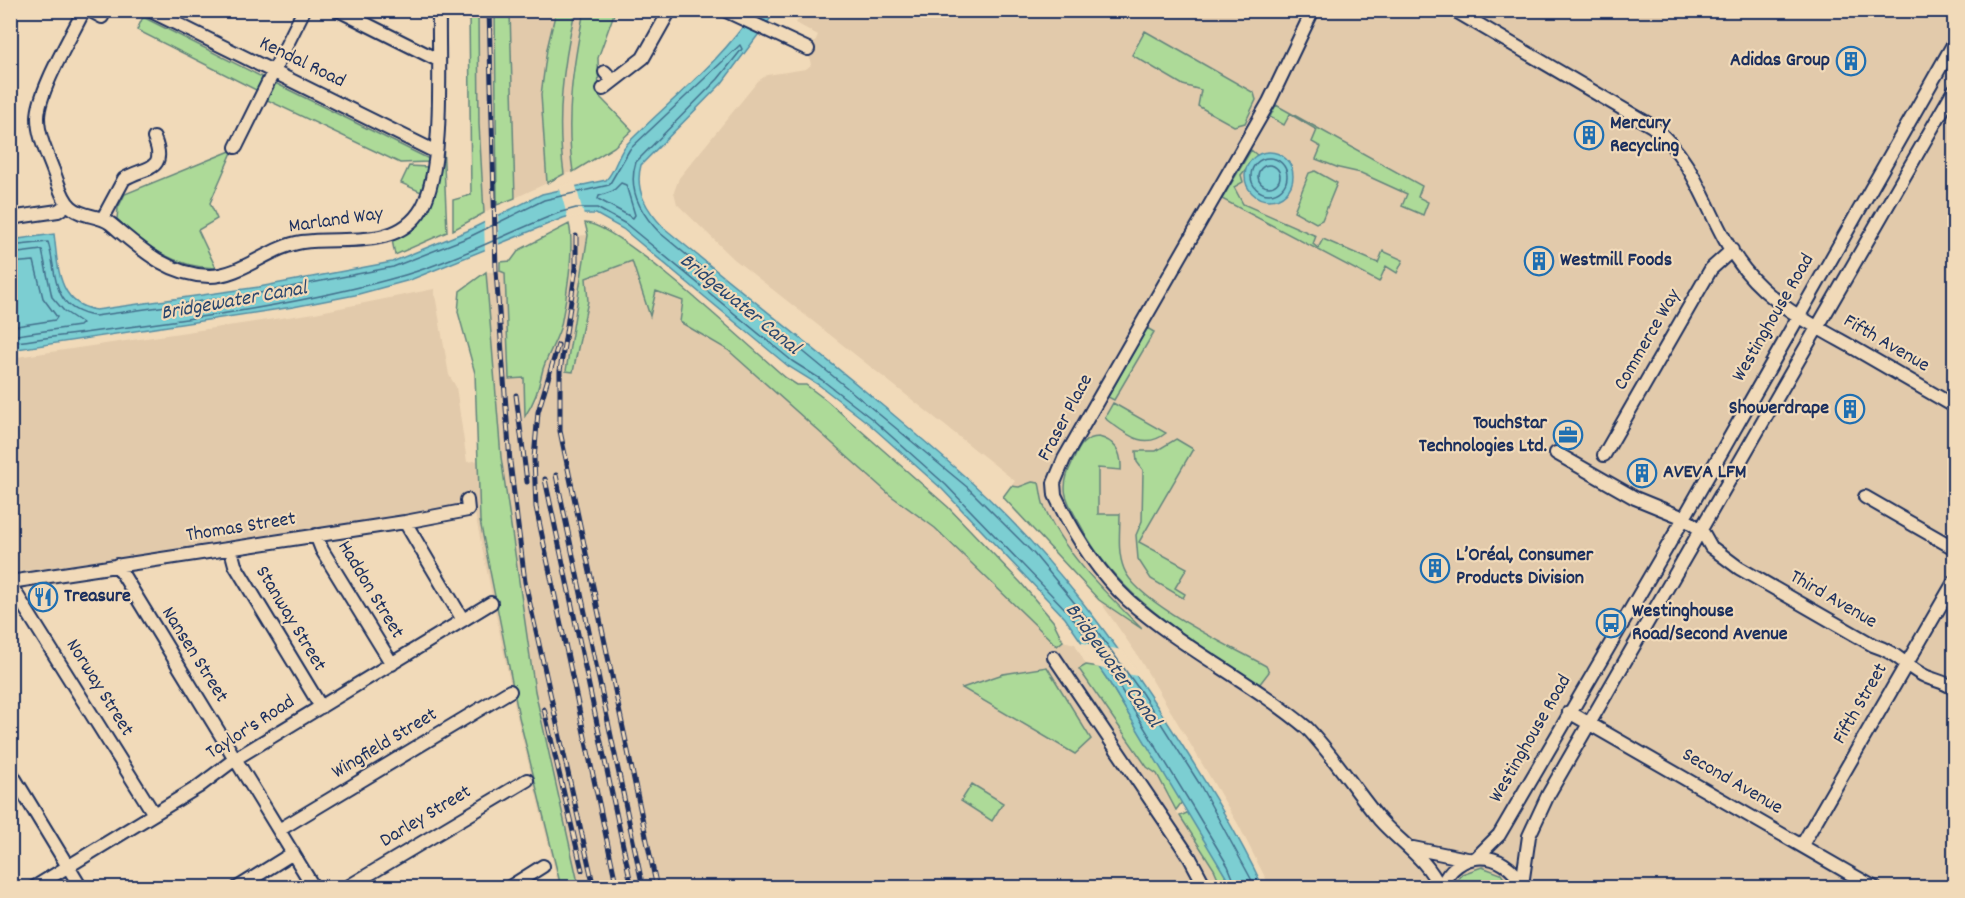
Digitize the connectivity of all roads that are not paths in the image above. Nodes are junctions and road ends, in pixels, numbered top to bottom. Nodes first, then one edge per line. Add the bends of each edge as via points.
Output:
1 (84, 10) edge
2 (89, 10) edge
3 (149, 10) edge
4 (304, 10) edge
5 (338, 10) edge
6 (439, 10) edge
7 (670, 10) edge
8 (1313, 10) edge
9 (1454, 10) edge
10 (727, 13) edge
11 (102, 17) dead end
12 (1954, 43) edge
13 (808, 49) dead end
14 (438, 60) junction
15 (274, 71) junction
16 (607, 81) dead end
17 (1954, 90) edge
18 (154, 138) dead end
19 (236, 147) dead end
20 (1894, 149) junction
21 (436, 152) junction
22 (1913, 159) junction
23 (1863, 203) junction
24 (68, 204) junction
25 (1882, 213) junction
26 (10, 218) edge
27 (103, 218) junction
28 (1732, 250) junction
29 (1798, 316) junction
30 (1816, 327) junction
31 (1954, 406) edge
32 (1556, 453) dead end
33 (1604, 455) dead end
34 (1865, 497) dead end
35 (467, 500) dead end
36 (1684, 518) junction
37 (405, 522) junction
38 (1702, 531) junction
39 (316, 535) junction
40 (1954, 548) edge
41 (231, 550) junction
42 (117, 565) junction
43 (1954, 582) edge
44 (10, 583) edge
45 (490, 603) dead end
46 (463, 620) junction
47 (1053, 657) dead end
48 (1907, 663) junction
49 (392, 664) junction
50 (1954, 688) edge
51 (510, 691) dead end
52 (321, 707) junction
53 (1569, 712) junction
54 (1590, 724) junction
55 (235, 759) junction
56 (10, 771) edge
57 (527, 780) dead end
58 (154, 814) junction
59 (279, 830) junction
60 (1802, 845) junction
61 (1412, 848) junction
62 (293, 853) junction
63 (1472, 858) junction
64 (67, 866) junction
65 (543, 866) dead end
66 (1860, 884) edge
67 (1522, 886) edge
68 (33, 888) edge
69 (81, 888) edge
70 (237, 888) edge
71 (314, 888) edge
72 (346, 888) edge
73 (508, 888) edge
74 (1206, 888) edge
75 (1441, 888) edge
76 (1875, 888) edge

1 - 24 street via 38,113 47,155
2 - 11 street
3 - 15 street, Kendal Road
4 - 15 street
5 - 14 street
6 - 14 street, Marland Way
7 - 16 street via 643,58
8 - 61 street, Fraser Place via 1269,102 1064,459 1054,483 1055,495 1090,557 1121,593 1307,728 1326,747 1382,822
9 - 28 street via 1663,134 1690,167
10 - 13 street
12 - 20 street, Westinghouse Road
14 - 21 street, Marland Way
15 - 19 street
15 - 21 street, Kendal Road
17 - 22 street, Westinghouse Road
18 - 27 street via 158,162 124,179
20 - 22 street
20 - 23 street, Westinghouse Road
21 - 27 street, Marland Way via 433,176 422,207 401,229 363,240 291,245 225,274 200,275 165,265
22 - 25 street, Westinghouse Road
23 - 25 street
23 - 29 street, Westinghouse Road
24 - 26 street via 54,212
24 - 27 street, Marland Way via 82,213
25 - 30 street, Westinghouse Road
28 - 29 street via 1763,290
28 - 33 street, Commerce Way via 1711,269
29 - 30 street, Fifth Avenue
29 - 36 street, Westinghouse Road
30 - 31 street, Fifth Avenue
30 - 38 street, Westinghouse Road
32 - 36 street, Third Avenue via 1635,498
34 - 40 street
35 - 37 street, Thomas Street via 468,510
36 - 38 street, Third Avenue
36 - 53 street, Westinghouse Road
37 - 39 street, Thomas Street
37 - 46 street
38 - 48 street, Third Avenue via 1711,547 1739,568
38 - 54 street, Westinghouse Road
39 - 41 street, Thomas Street
39 - 49 street, Haddon Street
41 - 42 street, Thomas Street
41 - 52 street, Stanway Street via 235,565
42 - 44 street, Thomas Street
42 - 55 street, Nansen Street
43 - 48 street, Fifth Street
44 - 58 street, Norway Street
45 - 46 street, Taylor's Road
46 - 49 street, Taylor's Road
47 - 74 street via 1190,858
48 - 50 street, Third Avenue
48 - 60 street, Fifth Street
49 - 52 street, Taylor's Road
51 - 59 street, Wingfield Street
52 - 55 street, Taylor's Road
53 - 54 street, Second Avenue
53 - 63 street, Westinghouse Road via 1499,835
54 - 60 street, Second Avenue
54 - 67 street, Westinghouse Road via 1536,818 1527,844
55 - 58 street, Taylor's Road
55 - 59 street, Nansen Street
56 - 64 street
57 - 72 street, Darley Street
58 - 64 street, Taylor's Road
59 - 62 street, Nansen Street
60 - 66 street, Second Avenue
61 - 63 street, Fraser Place
61 - 75 street, Fraser Place
62 - 70 street
62 - 71 street, Nansen Street
63 - 67 street, Fraser Place via 1504,863
63 - 75 street, Westinghouse Road via 1450,871
64 - 68 street, Taylor's Road
64 - 69 street
65 - 73 street
66 - 76 street, Second Avenue

